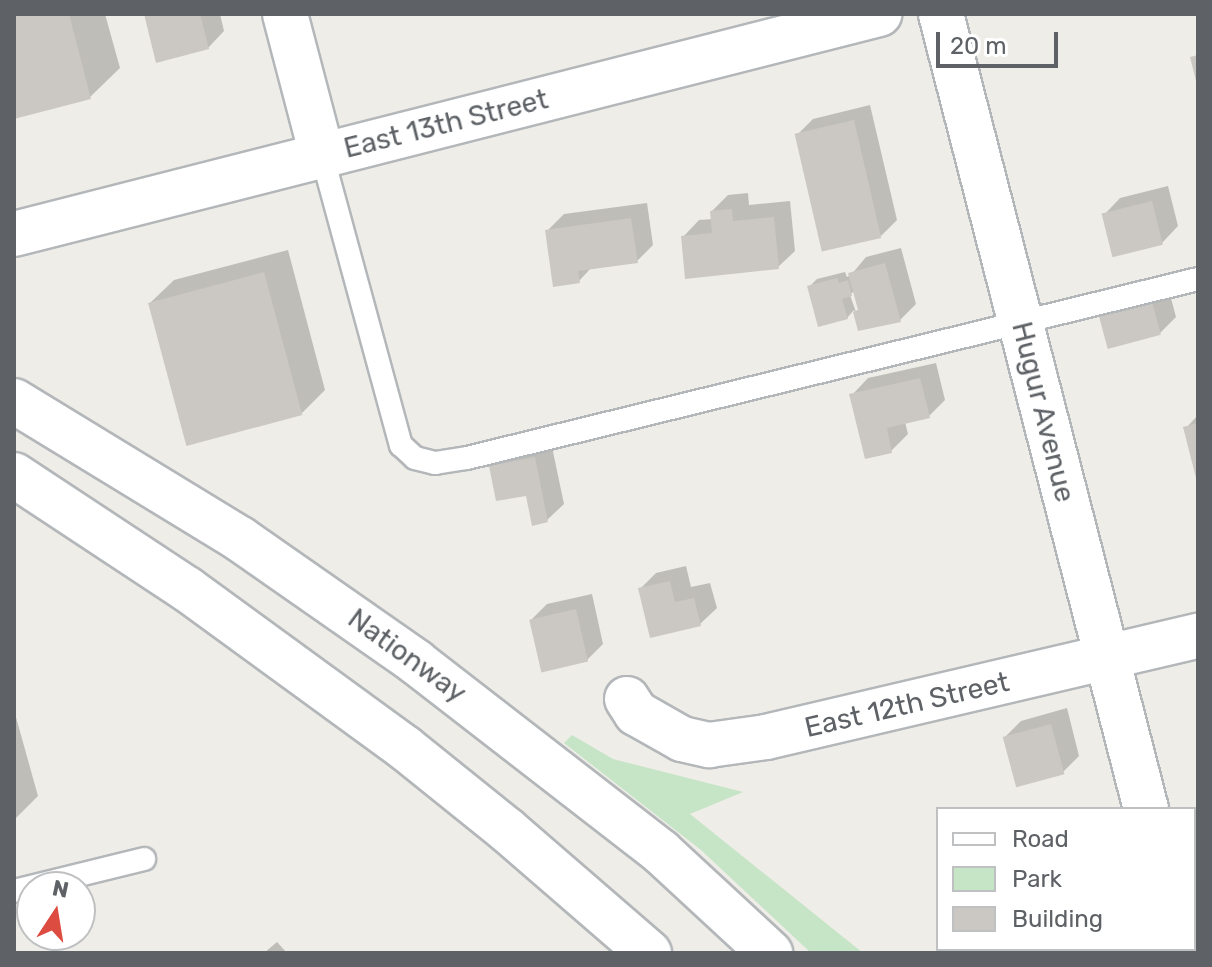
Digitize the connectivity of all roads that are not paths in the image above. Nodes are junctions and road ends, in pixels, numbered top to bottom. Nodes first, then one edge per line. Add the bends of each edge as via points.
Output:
1 (285, 14) edge
2 (879, 14) edge
3 (941, 14) edge
4 (322, 155) junction
5 (14, 234) edge
6 (1198, 279) edge
7 (1020, 322) junction
8 (14, 401) edge
9 (14, 475) edge
10 (1198, 636) edge
11 (1107, 659) junction
12 (627, 699) dead end
13 (1145, 807) edge
14 (144, 859) dead end
15 (14, 891) edge
16 (649, 953) edge
17 (770, 953) edge

1 - 4 street
2 - 4 street, East 13th Street
3 - 7 street, Hugur Avenue
4 - 5 street, East 13th Street
4 - 7 lane via 401,445 415,458 435,463
6 - 7 lane
7 - 11 street, Hugur Avenue
8 - 17 street, Nationway via 240,539 416,662 661,852
9 - 16 street via 199,598 405,748
10 - 11 street, East 12th Street
11 - 12 street, East 12th Street via 766,737 709,745 682,739 636,713
11 - 13 street, Hugur Avenue
14 - 15 lane

